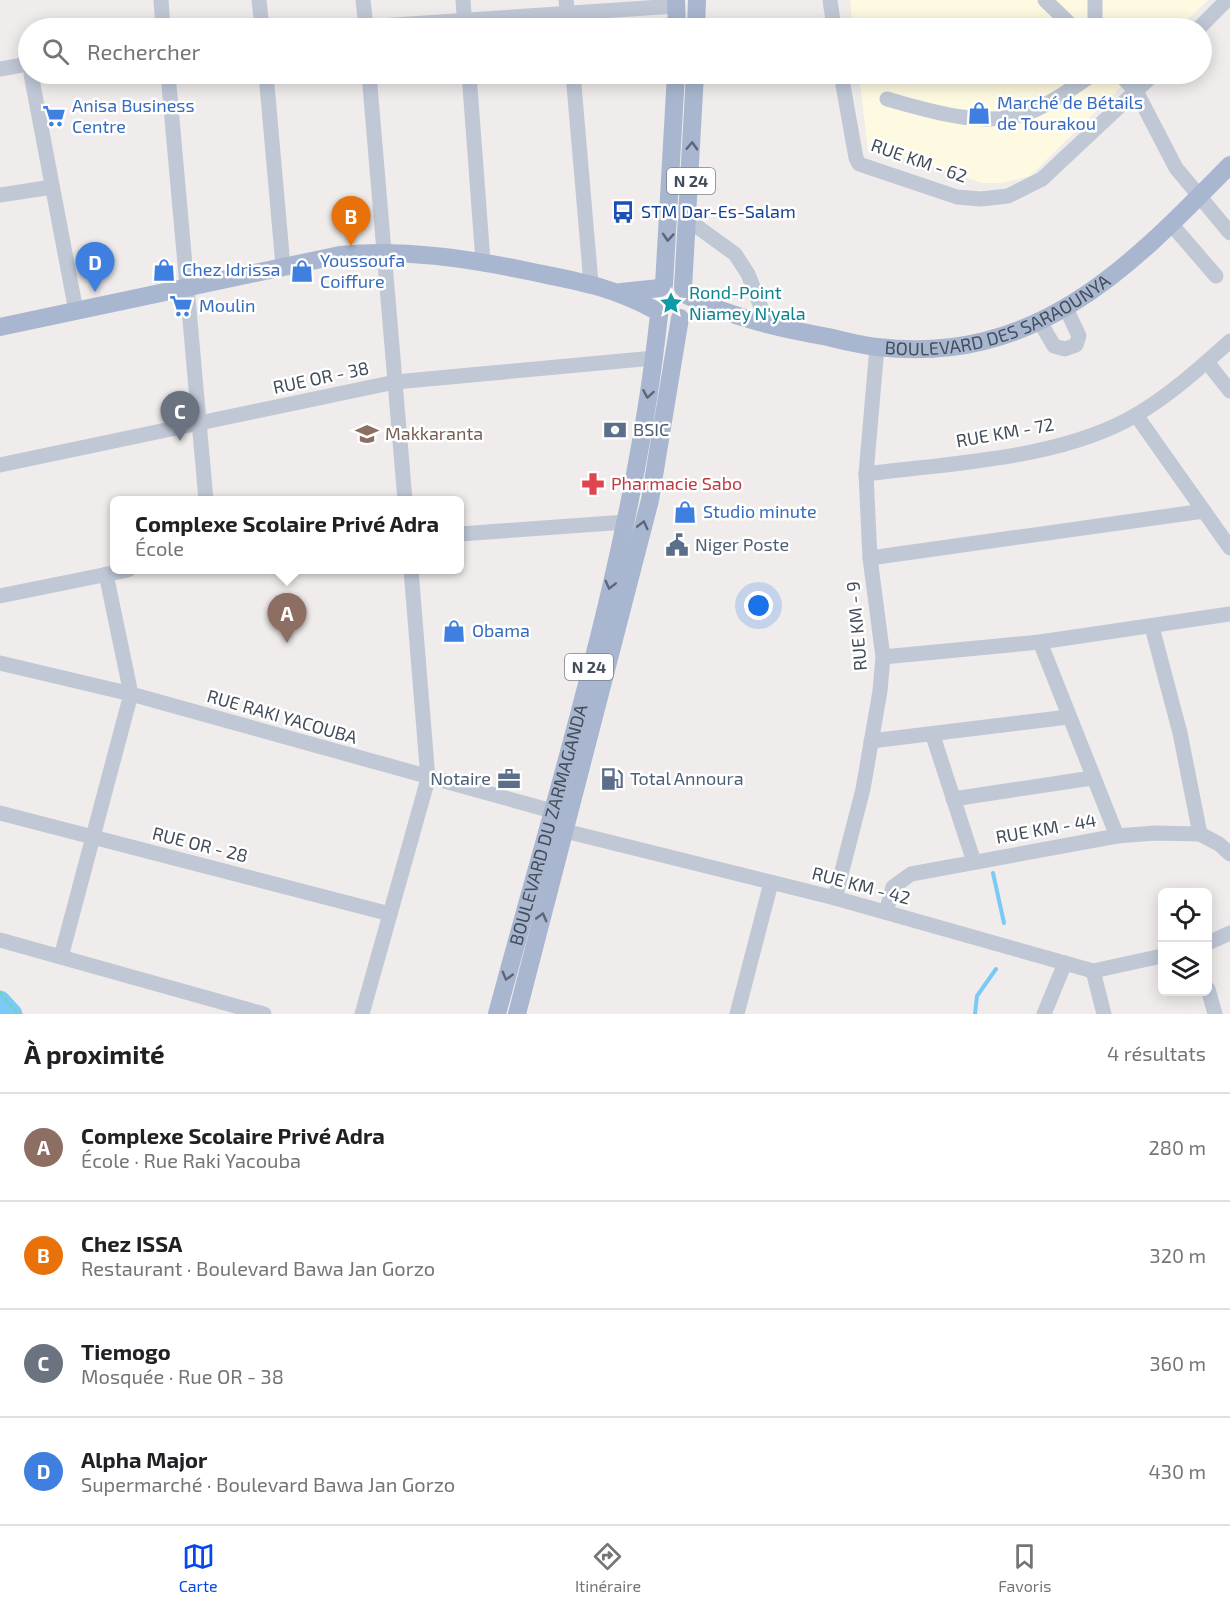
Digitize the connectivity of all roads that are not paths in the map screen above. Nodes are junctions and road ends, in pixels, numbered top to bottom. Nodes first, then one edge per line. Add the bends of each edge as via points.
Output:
1 (161, 0) edge
2 (259, 0) edge
3 (363, 0) edge
4 (463, 0) edge
5 (697, 0) edge
6 (830, 0) edge
7 (1045, 0) edge
8 (1095, 0) edge
9 (1227, 0) edge
10 (676, 3) edge
11 (567, 6) edge
12 (162, 18) edge
13 (261, 18) edge
14 (361, 18) edge
15 (464, 18) edge
16 (503, 18) edge
17 (677, 18) edge
18 (696, 18) edge
19 (833, 18) edge
20 (1064, 18) edge
21 (1095, 18) edge
22 (1209, 18) edge
23 (18, 66) edge
24 (0, 69) edge
25 (33, 84) edge
26 (169, 84) edge
27 (267, 84) edge
28 (370, 84) edge
29 (470, 84) edge
30 (574, 84) edge
31 (676, 84) edge
32 (695, 84) edge
33 (844, 84) edge
34 (1077, 84) edge
35 (1129, 84) edge
36 (1143, 84) edge
37 (1136, 91) junction
38 (887, 99) dead end
39 (1230, 165) edge
40 (52, 187) junction
41 (0, 195) edge
42 (1199, 196) junction
43 (688, 220) junction
44 (1172, 225) junction
45 (1230, 233) edge
46 (385, 251) junction
47 (483, 261) junction
48 (283, 266) junction
49 (1216, 276) dead end
50 (591, 283) junction
51 (662, 286) junction
52 (189, 288) junction
53 (621, 292) junction
54 (686, 292) junction
55 (1066, 308) junction
56 (76, 311) junction
57 (657, 312) junction
58 (723, 312) junction
59 (681, 317) junction
60 (1040, 322) junction
61 (768, 326) junction
62 (0, 327) edge
63 (1230, 341) edge
64 (877, 347) junction
65 (654, 358) junction
66 (1207, 362) junction
67 (395, 382) junction
68 (1230, 391) edge
69 (1136, 415) junction
70 (200, 424) junction
71 (0, 465) edge
72 (866, 474) junction
73 (206, 496) edge
74 (405, 496) edge
75 (1204, 511) junction
76 (626, 522) junction
77 (464, 534) edge
78 (1230, 548) edge
79 (870, 558) junction
80 (110, 573) edge
81 (106, 574) junction
82 (411, 574) edge
83 (0, 596) edge
84 (1230, 614) edge
85 (1152, 627) junction
86 (1040, 642) junction
87 (883, 657) junction
88 (0, 663) edge
89 (130, 694) junction
90 (1068, 717) junction
91 (933, 736) junction
92 (871, 741) junction
93 (1092, 778) junction
94 (428, 779) junction
95 (953, 800) junction
96 (0, 813) edge
97 (555, 823) junction
98 (1200, 834) junction
99 (1117, 836) junction
100 (91, 837) junction
101 (1230, 854) edge
102 (974, 862) junction
103 (771, 883) junction
104 (835, 898) junction
105 (886, 912) junction
106 (390, 914) junction
107 (1230, 933) edge
108 (0, 940) edge
109 (1210, 942) edge
110 (61, 957) junction
111 (1158, 957) edge
112 (1065, 963) junction
113 (1093, 972) junction
114 (1210, 996) edge
115 (228, 1009) edge
116 (742, 1013) edge
117 (264, 1014) edge
118 (362, 1014) edge
119 (497, 1014) edge
120 (517, 1014) edge
121 (1044, 1014) edge
122 (1104, 1014) edge
123 (1215, 1014) edge

1 - 12 street
2 - 13 street
3 - 14 street
4 - 15 street
5 - 18 main road
6 - 19 street
7 - 20 street
8 - 21 street
9 - 22 street
10 - 11 street
10 - 17 main road
11 - 16 street
23 - 24 street
25 - 40 street
26 - 52 street
27 - 48 street
28 - 46 street
29 - 47 street
30 - 50 street
31 -> 51 main road, N 24
43 -> 32 main road, N 24
33 - 37 street, RUE KM - 62 via 859,164 957,197 981,199 1008,196 1042,179
34 - 38 street via 1034,110 986,118 937,113
35 - 37 street
36 - 37 street, RUE KM - 62
37 - 42 street via 1172,162
39 - 42 main road, BOULEVARD DES SARAOUNYA
40 - 41 street
40 - 56 street
42 - 44 main road, BOULEVARD DES SARAOUNYA
42 - 45 street
43 - 54 main road, N 24
43 - 61 street via 735,254 748,274
44 - 49 street
44 - 55 main road, BOULEVARD DES SARAOUNYA
46 - 47 main road
46 - 48 main road
46 - 67 street
47 - 50 main road
48 - 52 main road
50 - 53 main road
51 - 53 main road
51 - 54 main road via 674,284
51 - 57 main road via 654,296
52 - 56 main road
52 - 70 street
53 - 57 main road
54 - 58 main road, BOULEVARD DES SARAOUNYA
54 - 59 main road via 688,309
55 - 60 main road, BOULEVARD DES SARAOUNYA
55 - 60 street via 1079,336 1076,345 1065,349 1054,346
56 - 62 main road
57 - 59 main road via 669,320
57 - 65 main road, BOULEVARD DU ZARMAGANDA / N 24
58 - 59 main road, BOULEVARD DES SARAOUNYA
58 - 61 main road, BOULEVARD DES SARAOUNYA
97 -> 59 main road, BOULEVARD DU ZARMAGANDA / N 24 via 650,500
60 - 64 main road, BOULEVARD DES SARAOUNYA via 991,341 954,346
61 - 64 main road, BOULEVARD DES SARAOUNYA
63 - 66 street, RUE KM - 72
64 - 72 street, RUE KM - 9
65 - 67 street, RUE OR - 38
65 -> 76 main road, BOULEVARD DU ZARMAGANDA / N 24
66 - 68 street
66 - 69 street, RUE KM - 72
67 - 70 street, RUE OR - 38
67 - 74 street
69 - 72 street, RUE KM - 72 via 1082,438 1031,452
69 - 75 street
70 - 71 street, RUE OR - 38
70 - 73 street
72 - 79 street, RUE KM - 9
75 - 78 street
75 - 79 street
76 - 77 street
76 -> 97 main road, BOULEVARD DU ZARMAGANDA / N 24
79 - 87 street, RUE KM - 9
80 - 81 street
81 - 83 street
81 - 89 street
82 - 94 street
84 - 85 street
85 - 86 street
85 - 98 street via 1180,733
86 - 87 street
86 - 90 street
87 - 92 street, RUE KM - 9
88 - 89 street, RUE RAKI YACOUBA
89 - 94 street, RUE RAKI YACOUBA
89 - 100 street
90 - 91 street
90 - 93 street
91 - 92 street
91 - 95 street
92 - 104 street, RUE KM - 9 via 854,831
93 - 95 street
93 - 99 street
94 - 97 street, RUE RAKI YACOUBA
94 - 106 street
95 - 102 street
96 - 100 street, RUE OR - 28
97 - 103 street, RUE KM - 42
97 -> 119 main road, BOULEVARD DU ZARMAGANDA / N 24
120 -> 97 main road, BOULEVARD DU ZARMAGANDA / N 24
98 - 99 street, RUE KM - 44
98 - 101 street
99 - 102 street, RUE KM - 44
100 - 106 street, RUE OR - 28
100 - 110 street
102 - 105 street, RUE KM - 44 via 910,874 893,887
103 - 104 street, RUE KM - 42
103 - 116 street
104 - 105 street, RUE KM - 42
105 - 112 street, RUE KM - 42
106 - 118 street
107 - 109 street
108 - 110 street
110 - 115 street
111 - 113 street
112 - 113 street, RUE KM - 42
112 - 121 street
113 - 122 street
114 - 123 street
115 - 117 street

